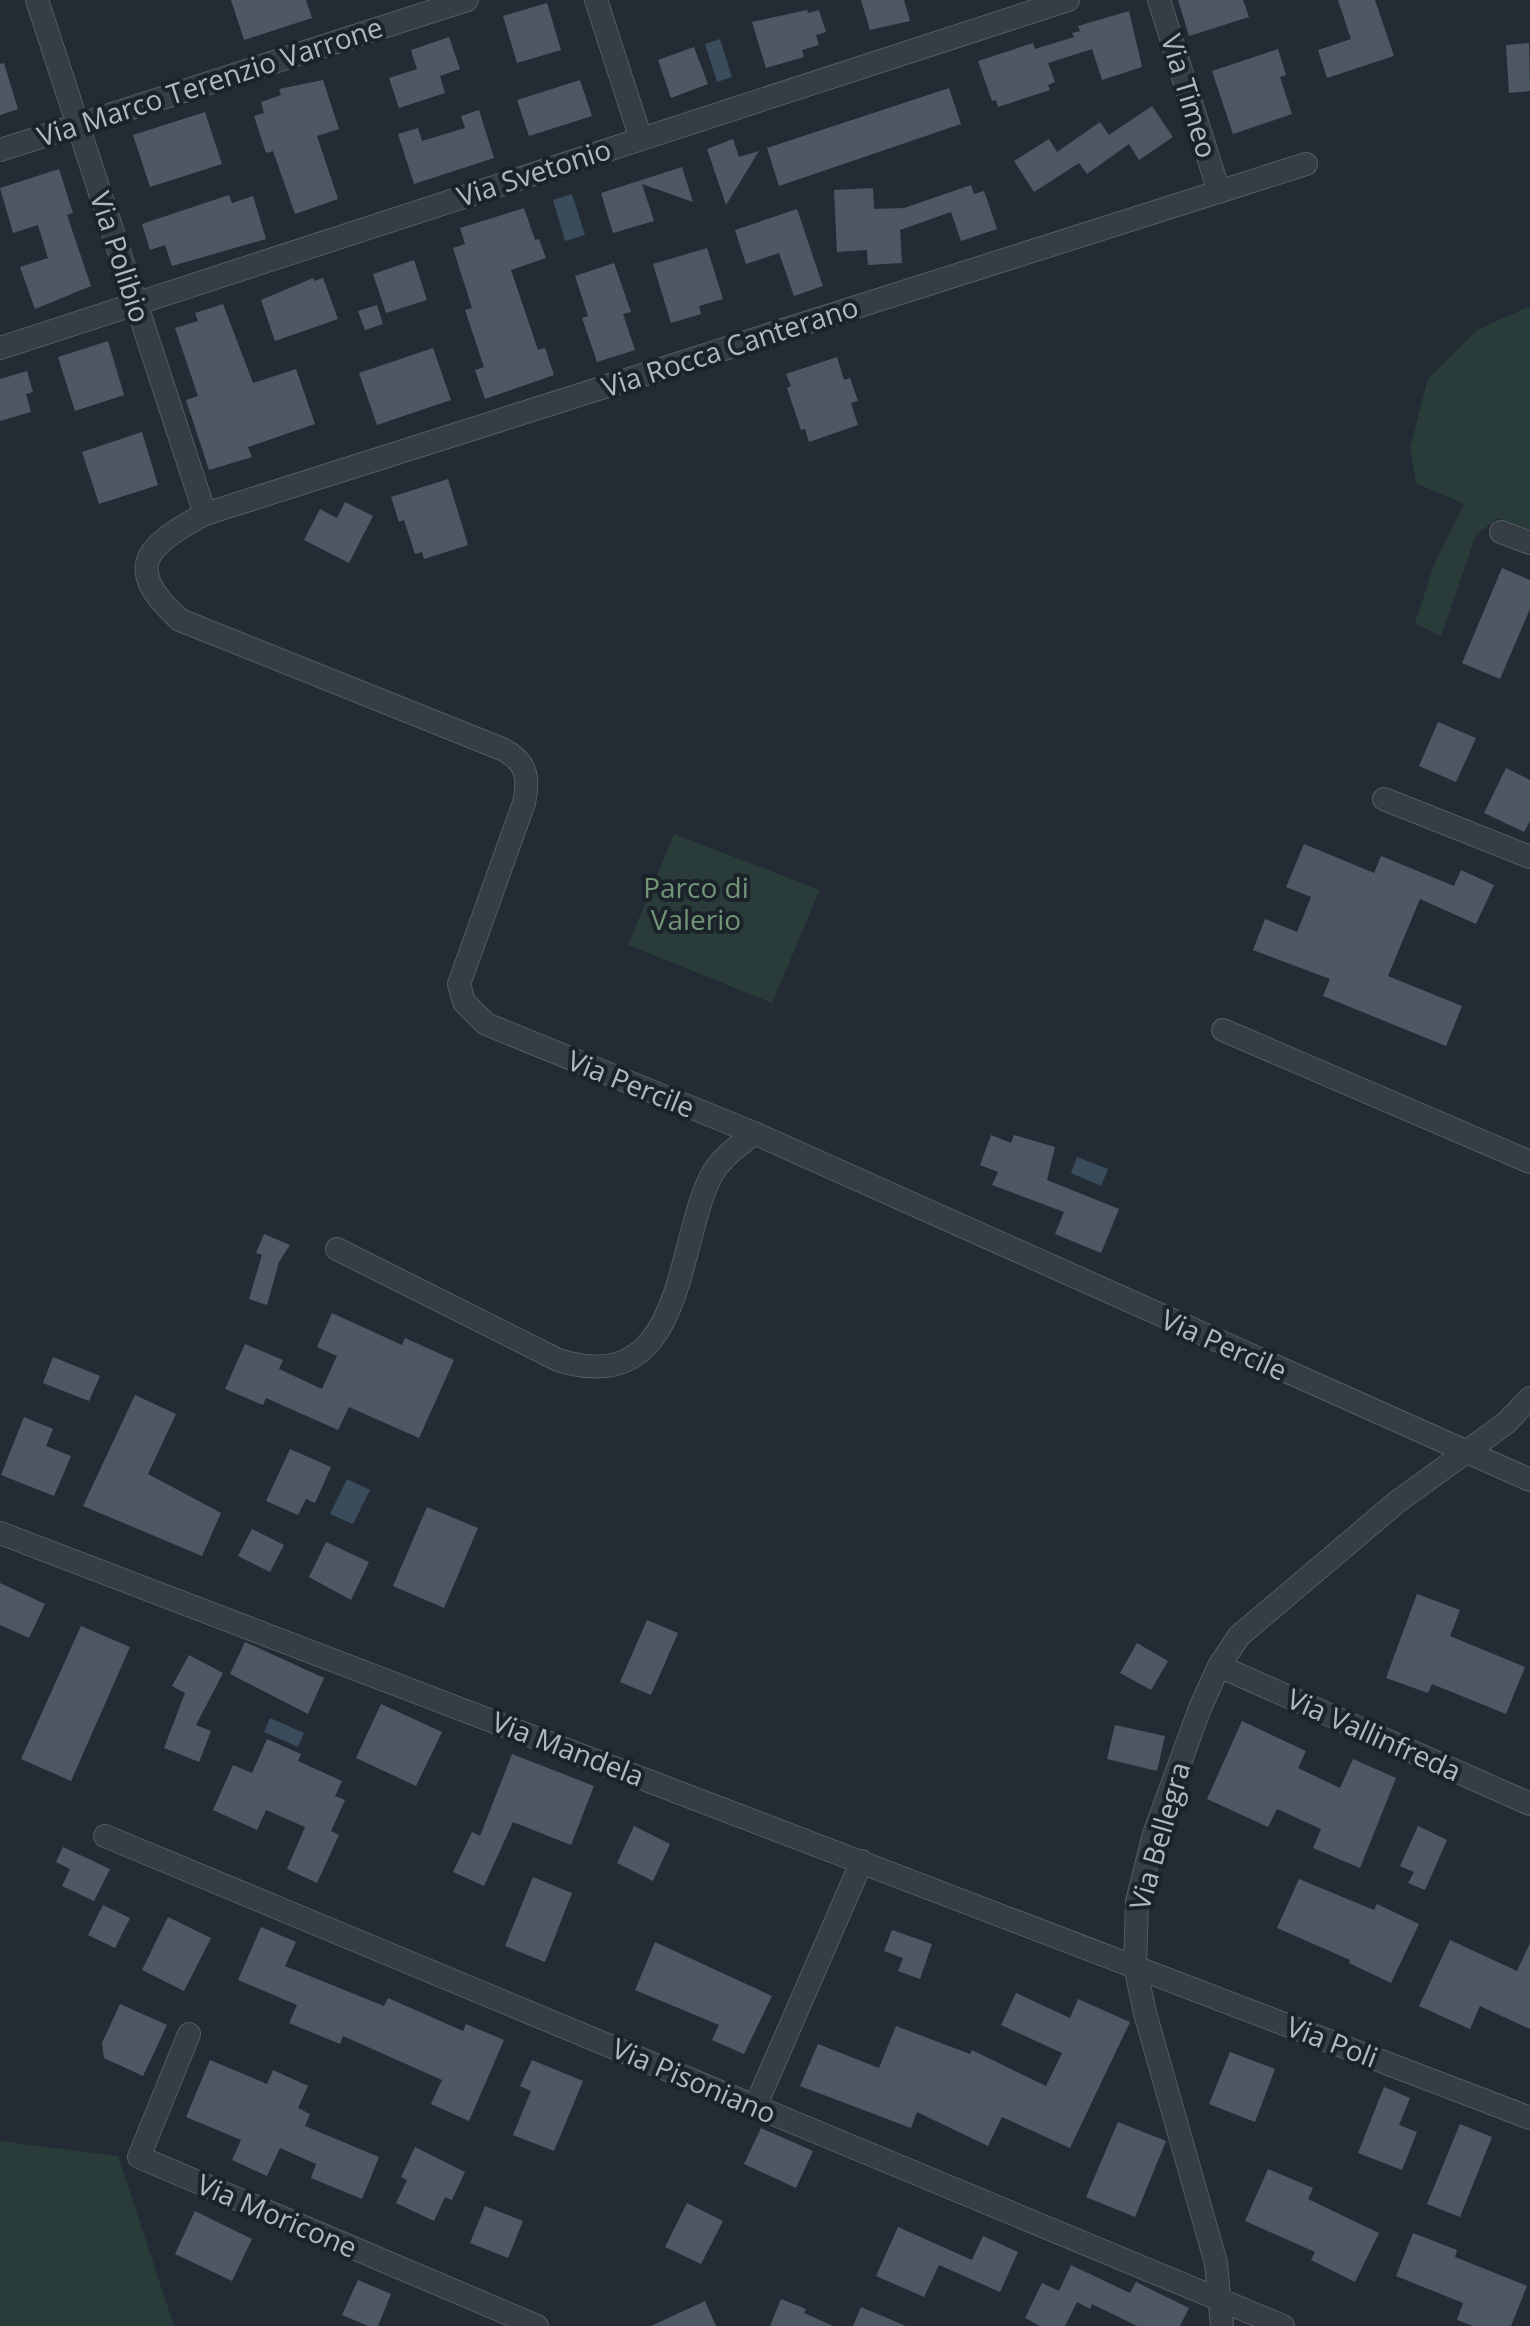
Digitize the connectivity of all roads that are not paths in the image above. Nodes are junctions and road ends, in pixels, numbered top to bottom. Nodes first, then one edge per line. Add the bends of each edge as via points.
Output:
1 (37, 0) edge
2 (467, 0) edge
3 (596, 0) edge
4 (1068, 0) edge
5 (1159, 0) edge
6 (78, 125) junction
7 (641, 139) junction
8 (0, 150) edge
9 (1306, 164) dead end
10 (1219, 192) junction
11 (135, 303) junction
12 (0, 348) edge
13 (205, 514) junction
14 (1501, 532) dead end
15 (159, 540) joint
16 (1530, 543) edge
17 (1384, 799) dead end
18 (1530, 857) edge
19 (1223, 1030) dead end
20 (754, 1133) junction
21 (1530, 1162) edge
22 (337, 1249) dead end
23 (1530, 1398) edge
24 (1462, 1452) junction
25 (1530, 1480) edge
26 (0, 1533) edge
27 (1219, 1666) junction
28 (1530, 1804) edge
29 (105, 1836) dead end
30 (862, 1861) junction
31 (1135, 1966) junction
32 (189, 2034) dead end
33 (755, 2107) junction
34 (1530, 2118) edge
35 (1222, 2301) junction
36 (537, 2326) edge
37 (1222, 2326) edge
38 (1283, 2326) edge

1 - 6 street, Via Polibio
2 - 6 street, Via Marco Terenzio Varrone
3 - 7 street
4 - 7 street, Via Svetonio
5 - 10 street, Via Timeo
6 - 8 street, Via Marco Terenzio Varrone
6 - 11 street, Via Polibio
7 - 11 street, Via Svetonio
9 - 10 street, Via Rocca Canterano
10 - 13 street, Via Rocca Canterano
11 - 12 street, Via Svetonio
11 - 13 street, Via Polibio
13 - 15 street, Via Rocca Canterano
14 - 16 street
15 - 20 street, Via Percile via 146,562 148,583 180,620 502,749 521,763 528,781 524,803 459,984 464,1002 477,1018
17 - 18 street
19 - 21 street
20 - 22 street via 712,1174 667,1316 648,1341 614,1365 587,1368 558,1360
20 - 24 street, Via Percile
23 - 24 street, Via Bellegra via 1506,1423
24 - 25 street, Via Percile
24 - 27 street, Via Bellegra via 1254,1620
26 - 30 street, Via Mandela
27 - 28 street, Via Vallinfreda
27 - 31 street, Via Bellegra via 1144,1870 1135,1918
29 - 33 street, Via Pisoniano
30 - 31 street, Via Mandela
30 - 33 street
31 - 34 street, Via Poli
31 - 35 street, Via Bellegra
32 - 36 street, Via Moricone via 139,2157
33 - 35 street, Via Pisoniano
35 - 37 street, Via Bellegra
35 - 38 street, Via Pisoniano

